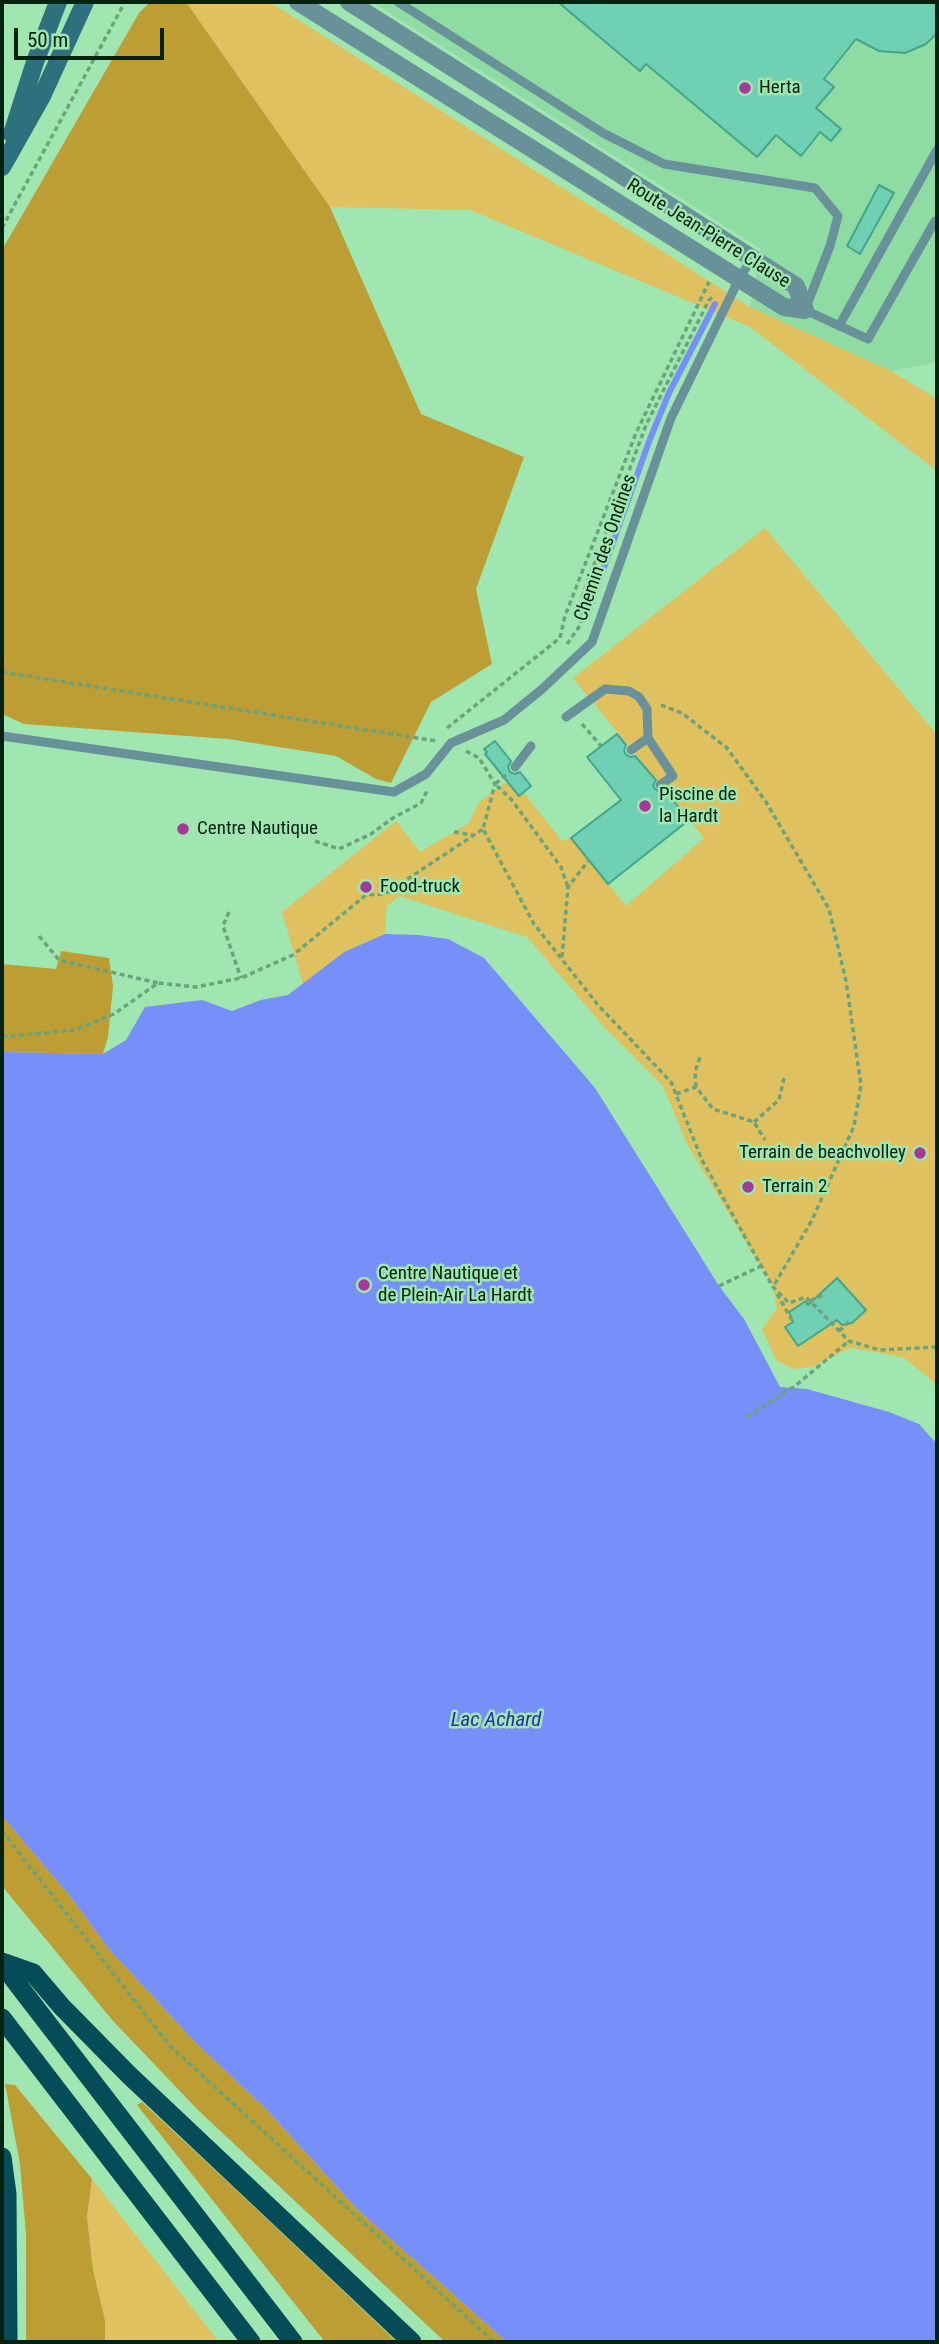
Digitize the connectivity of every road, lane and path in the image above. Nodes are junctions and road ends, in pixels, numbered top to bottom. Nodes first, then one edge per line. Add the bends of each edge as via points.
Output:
1 (58, 2) edge
2 (85, 2) edge
3 (98, 2) edge
4 (125, 2) edge
5 (298, 2) edge
6 (349, 2) edge
7 (398, 2) edge
8 (42, 96) junction
9 (937, 150) edge
10 (2, 165) edge
11 (935, 221) dead end
12 (2, 228) edge
13 (751, 260) junction
14 (717, 265) junction
15 (739, 279) junction
16 (720, 292) dead end
17 (805, 310) junction
18 (839, 326) junction
19 (567, 644) dead end
20 (2, 672) edge
21 (639, 697) junction
22 (566, 717) dead end
23 (2, 736) edge
24 (593, 736) dead end
25 (648, 738) junction
26 (432, 740) junction
27 (451, 743) junction
28 (531, 746) dead end
29 (601, 746) dead end
30 (631, 750) dead end
31 (479, 758) dead end
32 (515, 767) dead end
33 (433, 779) dead end
34 (495, 784) junction
35 (660, 785) dead end
36 (483, 829) junction
37 (454, 832) dead end
38 (474, 835) junction
39 (315, 841) dead end
40 (589, 860) dead end
41 (568, 887) junction
42 (229, 912) dead end
43 (39, 936) dead end
44 (562, 959) junction
45 (242, 978) junction
46 (158, 983) junction
47 (2, 1037) edge
48 (700, 1057) dead end
49 (784, 1079) dead end
50 (696, 1087) junction
51 (676, 1094) junction
52 (754, 1122) junction
53 (765, 1140) dead end
54 (761, 1266) junction
55 (719, 1286) dead end
56 (773, 1287) junction
57 (824, 1294) dead end
58 (810, 1301) junction
59 (850, 1321) dead end
60 (793, 1322) dead end
61 (839, 1331) junction
62 (849, 1341) junction
63 (937, 1347) edge
64 (747, 1417) dead end
65 (2, 1831) edge
66 (2, 1963) edge
67 (2, 2018) edge
68 (2, 2157) edge
69 (8, 2342) edge
70 (251, 2342) edge
71 (293, 2342) edge
72 (412, 2342) edge
73 (494, 2342) edge

1 - 10 main road
2 - 8 main road
3 - 8 main road via 55,89
4 - 12 path
5 - 14 street, Route Jean-Pierre Clause
6 - 13 street, Route Jean-Pierre Clause
7 - 17 lane via 603,133 664,164 815,188 838,216
8 - 10 main road
9 - 18 lane
11 - 18 lane via 867,339
13 - 15 lane, Chemin des Ondines
13 - 17 street, Route Jean-Pierre Clause via 796,286
14 - 15 street, Route Jean-Pierre Clause
14 - 26 path via 636,433 560,638
15 - 17 street, Route Jean-Pierre Clause via 784,307
15 - 27 lane, Chemin des Ondines via 671,418 592,642 505,720
16 - 19 path via 709,300 646,425 582,600 581,624
17 - 18 lane
20 - 26 path
21 - 22 lane via 629,691 605,690
21 - 25 lane via 647,709
21 - 56 path via 682,713 727,748 766,802 829,909 846,981 862,1085 854,1126 812,1220
23 - 27 lane, Chemin des Ondines via 394,792 426,774
24 - 29 path
25 - 30 lane
25 - 35 lane via 673,776
26 - 27 path
28 - 32 lane
31 - 34 path
33 - 39 path via 421,803 371,834 339,849
34 - 36 path
34 - 41 path via 561,867
36 - 38 path
36 - 44 path via 534,923
37 - 38 path
38 - 45 path via 385,894 366,895 293,955
40 - 41 path
41 - 44 path
42 - 45 path via 223,926
43 - 46 path via 59,960
44 - 51 path via 597,1005 671,1082
45 - 46 path via 196,987
46 - 47 path via 114,1014 74,1030
48 - 50 path
49 - 52 path via 779,1100
50 - 51 path
50 - 52 path via 713,1110
51 - 54 path via 702,1160
52 - 53 path
54 - 55 path
54 - 56 path
56 - 58 path via 789,1303 806,1297
56 - 60 path
57 - 58 path
58 - 61 path
59 - 61 path
61 - 62 path
62 - 63 path via 880,1350
62 - 64 path via 795,1386
65 - 73 path via 170,2046
66 - 71 highway
66 - 72 highway via 33,1973 129,2075
67 - 70 highway
68 - 69 highway via 7,2194

